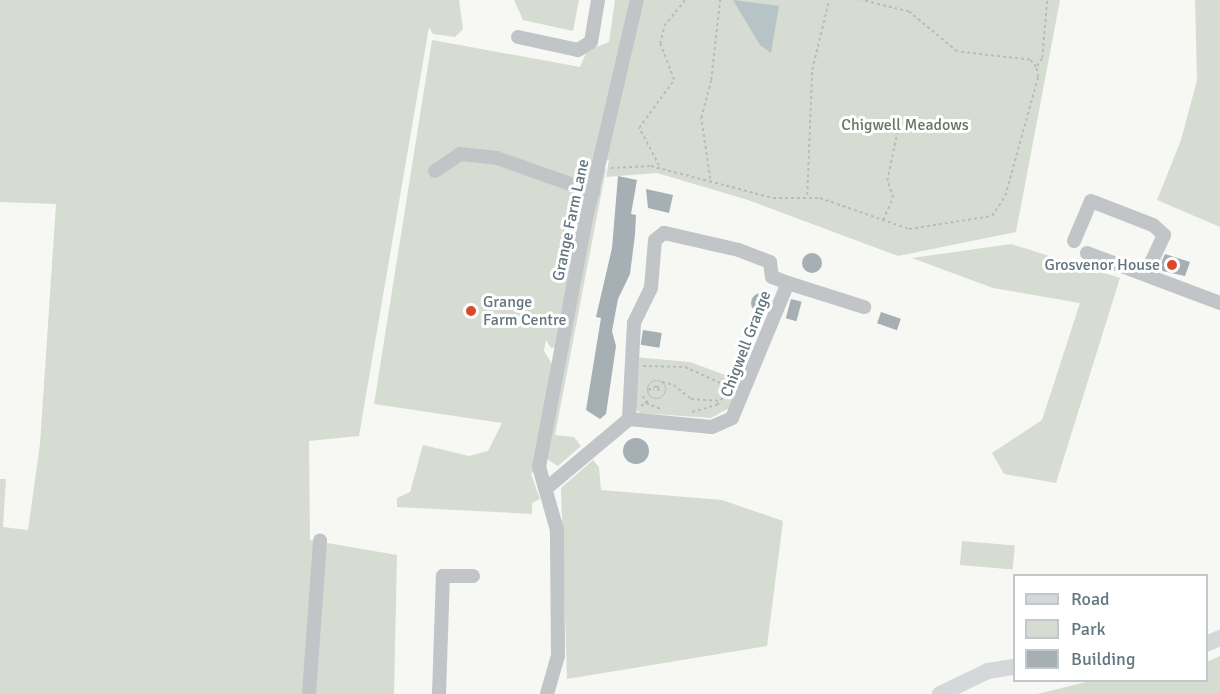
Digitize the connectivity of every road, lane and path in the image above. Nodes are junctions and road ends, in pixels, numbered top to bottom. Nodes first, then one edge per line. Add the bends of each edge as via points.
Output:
1 (597, 0) edge
2 (635, 0) edge
3 (685, 0) edge
4 (720, 0) edge
5 (829, 0) edge
6 (860, 0) edge
7 (1047, 0) edge
8 (518, 37) dead end
9 (1036, 67) junction
10 (900, 119) dead end
11 (659, 167) junction
12 (598, 169) junction
13 (435, 171) dead end
14 (710, 180) junction
15 (593, 192) junction
16 (807, 196) junction
17 (882, 221) junction
18 (1074, 241) dead end
19 (1087, 253) dead end
20 (1146, 274) junction
21 (788, 283) junction
22 (1220, 303) edge
23 (864, 307) dead end
24 (631, 363) junction
25 (656, 380) junction
26 (662, 382) junction
27 (657, 386) junction
28 (729, 388) junction
29 (648, 390) junction
30 (653, 390) junction
31 (660, 390) junction
32 (666, 390) junction
33 (657, 393) junction
34 (745, 393) junction
35 (656, 400) junction
36 (721, 401) junction
37 (668, 412) dead end
38 (686, 413) dead end
39 (633, 415) junction
40 (548, 487) junction
41 (320, 540) dead end
42 (473, 576) dead end
43 (1013, 667) edge
44 (943, 693) edge
45 (309, 694) edge
46 (439, 694) edge
47 (547, 694) edge

1 - 8 street via 591,42 578,50
2 - 12 street, Grange Farm Lane
3 - 11 path via 664,26 660,44 674,80 639,128
4 - 14 path via 711,80 701,118
5 - 16 path via 812,70
6 - 9 path via 909,12 957,52 1030,60
7 - 9 path via 1042,58
9 - 17 path via 1038,77 1005,196 992,216 909,229
10 - 17 path via 887,181 893,198
11 - 12 path
11 - 14 path
12 - 15 street, Grange Farm Lane
13 - 15 street via 460,154 497,158
14 - 16 path via 773,198
15 - 40 street, Grange Farm Lane via 539,467
16 - 17 path
18 - 20 street via 1090,201 1153,225 1164,235
19 - 20 street
20 - 22 street
21 - 23 street, Chigwell Grange
21 - 24 street, Chigwell Grange via 772,277 770,262 739,250 664,233 655,240 651,288 634,323
21 - 34 street, Chigwell Grange
24 - 28 path via 652,369 684,367
24 - 39 street, Chigwell Grange
25 - 26 path
25 - 27 path
25 - 29 path
26 - 32 path
26 - 36 path via 674,385 691,399
27 - 30 path
27 - 31 path
28 - 34 path
28 - 36 path
29 - 30 path
29 - 35 path
30 - 33 path
31 - 32 path
31 - 33 path
32 - 35 path
33 - 35 path
34 - 39 street, Chigwell Grange via 738,410 723,425
36 - 38 path via 703,411
37 - 39 path via 646,403
39 - 40 street
40 - 47 street, Grange Farm Lane via 557,530 558,656
41 - 45 street
42 - 46 street via 443,576
43 - 44 main road via 988,671

